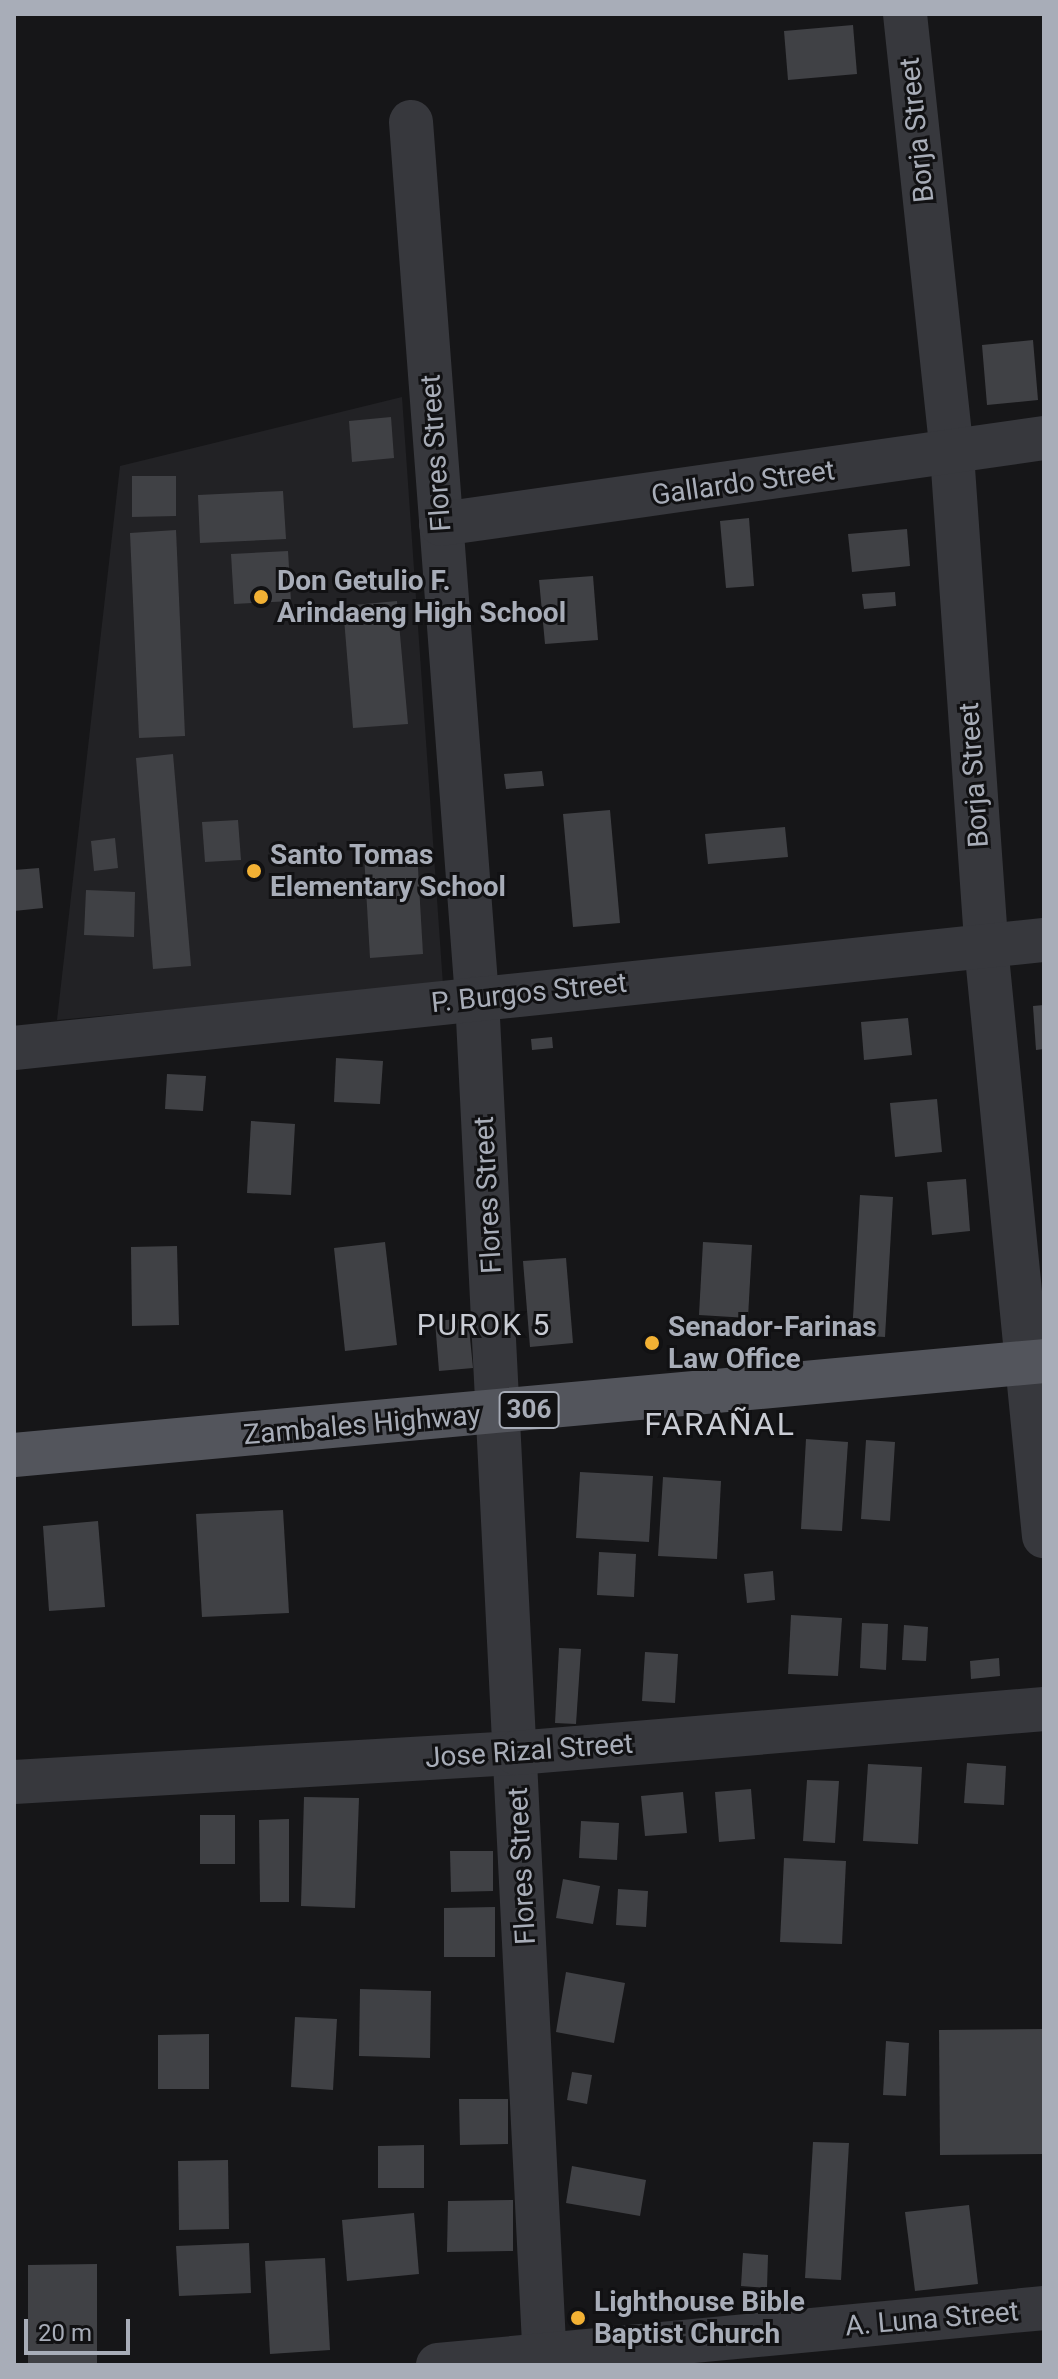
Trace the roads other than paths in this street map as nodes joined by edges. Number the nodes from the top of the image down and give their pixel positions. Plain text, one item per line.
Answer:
1 (905, 14) edge
2 (411, 122) dead end
3 (1044, 438) edge
4 (952, 454) junction
5 (441, 524) junction
6 (1044, 940) edge
7 (986, 946) junction
8 (477, 998) junction
9 (14, 1048) edge
10 (1035, 1362) edge
11 (500, 1413) junction
12 (14, 1455) edge
13 (1044, 1536) edge
14 (1044, 1709) edge
15 (516, 1753) junction
16 (14, 1782) edge
17 (1044, 2308) edge
18 (545, 2361) edge
19 (438, 2365) edge

1 - 4 street, Borja Street
2 - 5 street, Flores Street
3 - 4 street, Gallardo Street
4 - 5 street, Gallardo Street
4 - 7 street, Borja Street
5 - 8 street, Flores Street
6 - 7 street, P. Burgos Street
7 - 8 street, P. Burgos Street
7 - 10 street, Borja Street
8 - 9 street, P. Burgos Street
8 - 11 street, Flores Street
10 - 11 main road, Zambales Highway / 306
10 - 13 street, Borja Street
11 - 12 main road, Zambales Highway / 306
11 - 15 street, Flores Street
14 - 15 street, Jose Rizal Street
15 - 16 street, Jose Rizal Street
15 - 18 street, Flores Street
17 - 18 street, A. Luna Street
18 - 19 street, A. Luna Street

